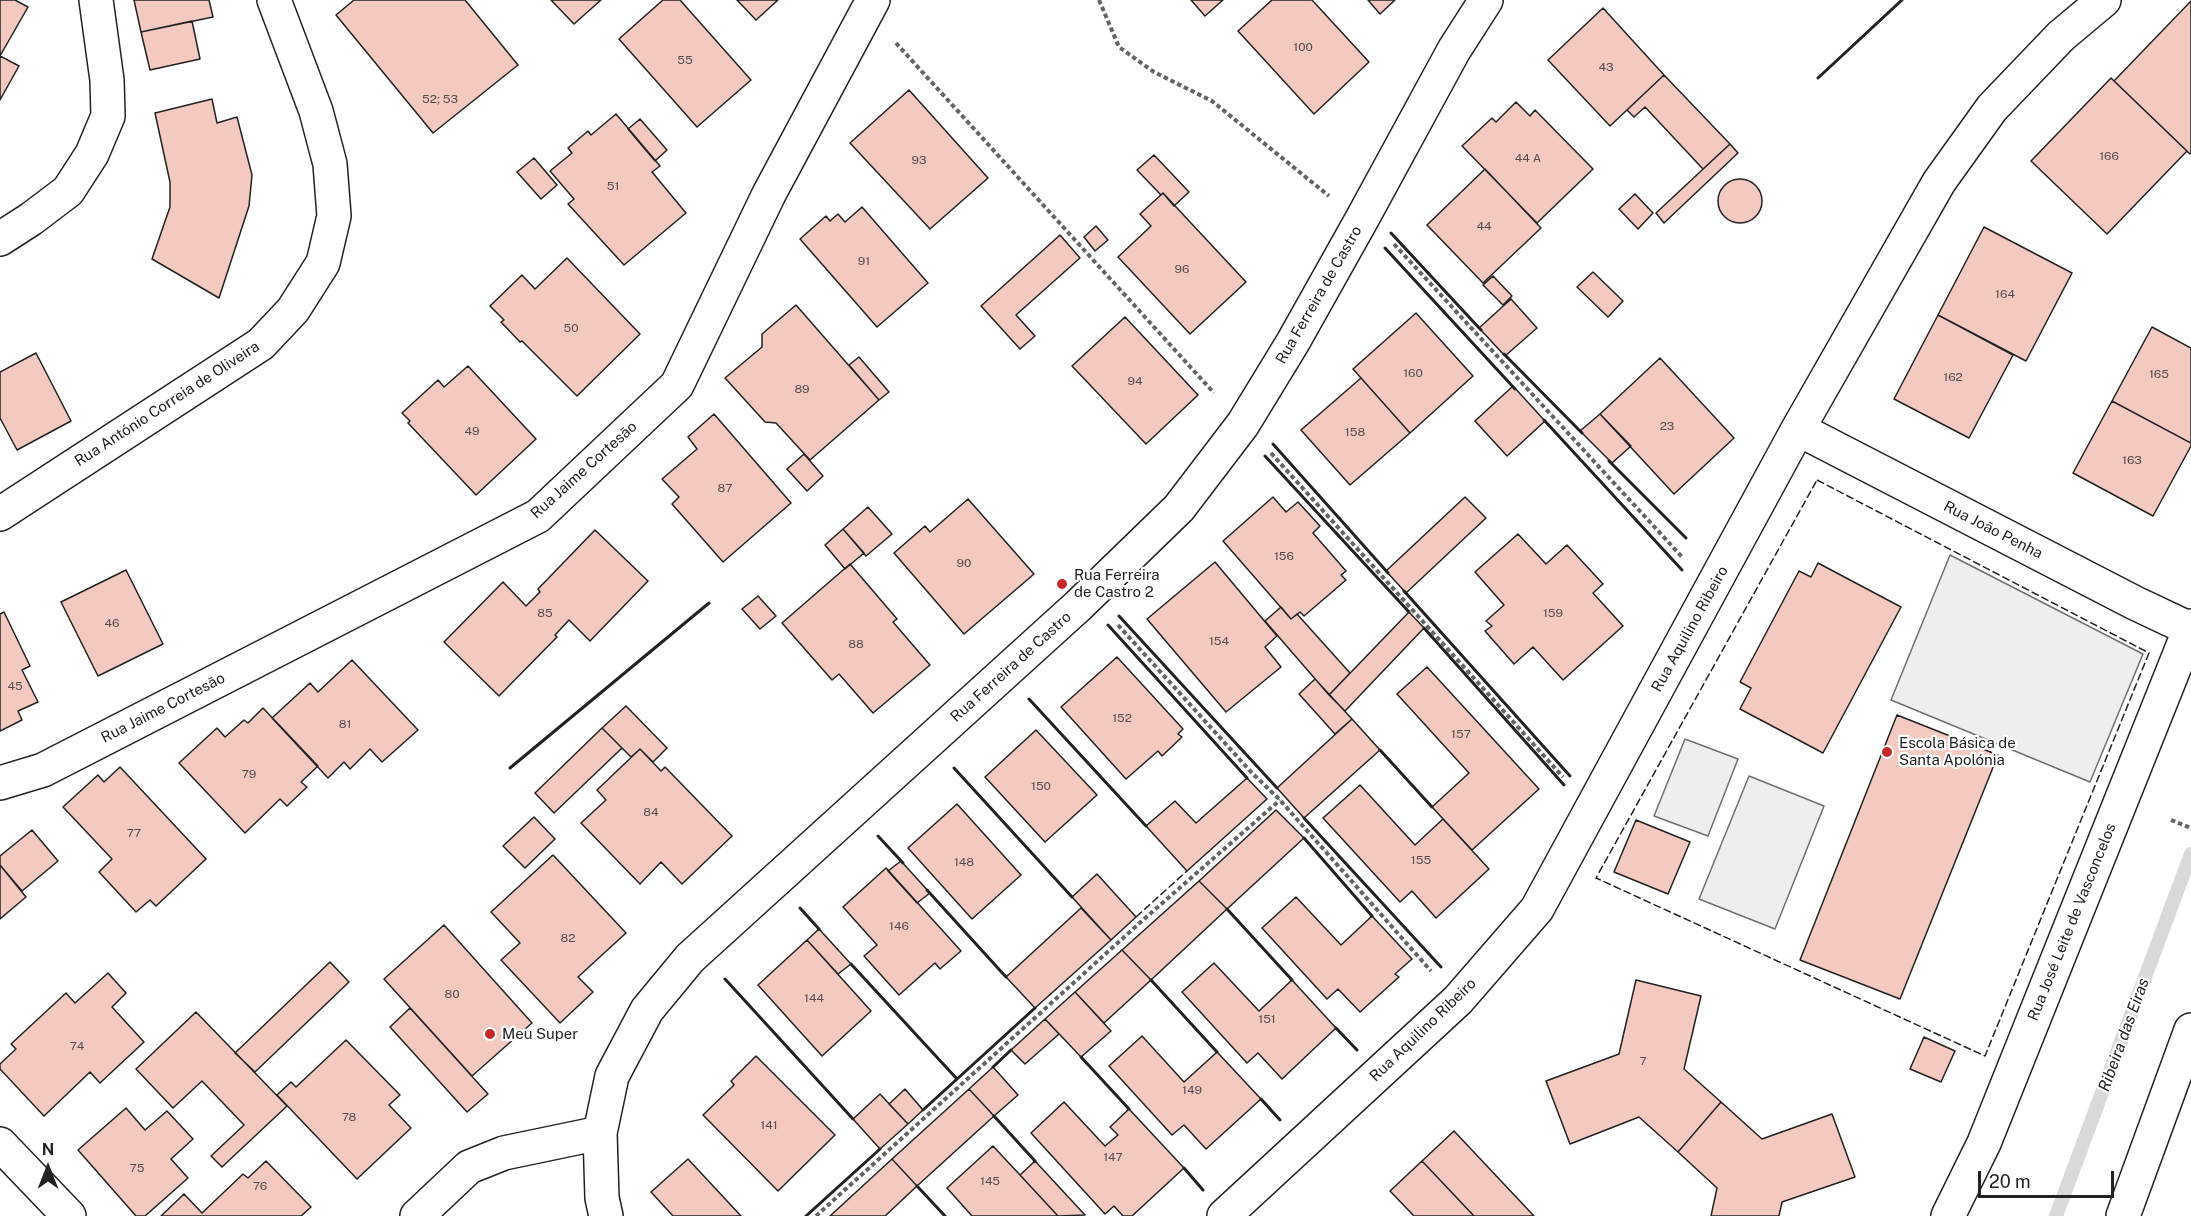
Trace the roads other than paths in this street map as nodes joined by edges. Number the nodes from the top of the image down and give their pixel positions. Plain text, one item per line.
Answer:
1 (96, 0) edge
2 (274, 0) edge
3 (873, 0) edge
4 (1486, 0) edge
5 (2104, 0) edge
6 (0, 239) edge
7 (1798, 429) junction
8 (0, 514) edge
9 (2190, 628) edge
10 (0, 783) edge
11 (2191, 1030) edge
12 (600, 1133) junction
13 (5, 1159) edge
14 (69, 1216) edge
15 (417, 1216) edge
16 (606, 1216) edge
17 (1224, 1216) edge
18 (1948, 1216) edge
19 (2123, 1216) edge

1 - 6 street
2 - 8 street, Rua António Correia de Oliveira
3 - 10 street, Rua Jaime Cortesão
4 - 12 street, Rua Ferreira de Castro
5 - 7 street, Rua Aquilino Ribeiro
7 - 9 street, Rua João Penha
7 - 17 street, Rua Aquilino Ribeiro
9 - 18 street, Rua José Leite de Vasconcelos
11 - 19 street
12 - 15 street
12 - 16 street, Rua Ferreira de Castro
13 - 14 street

